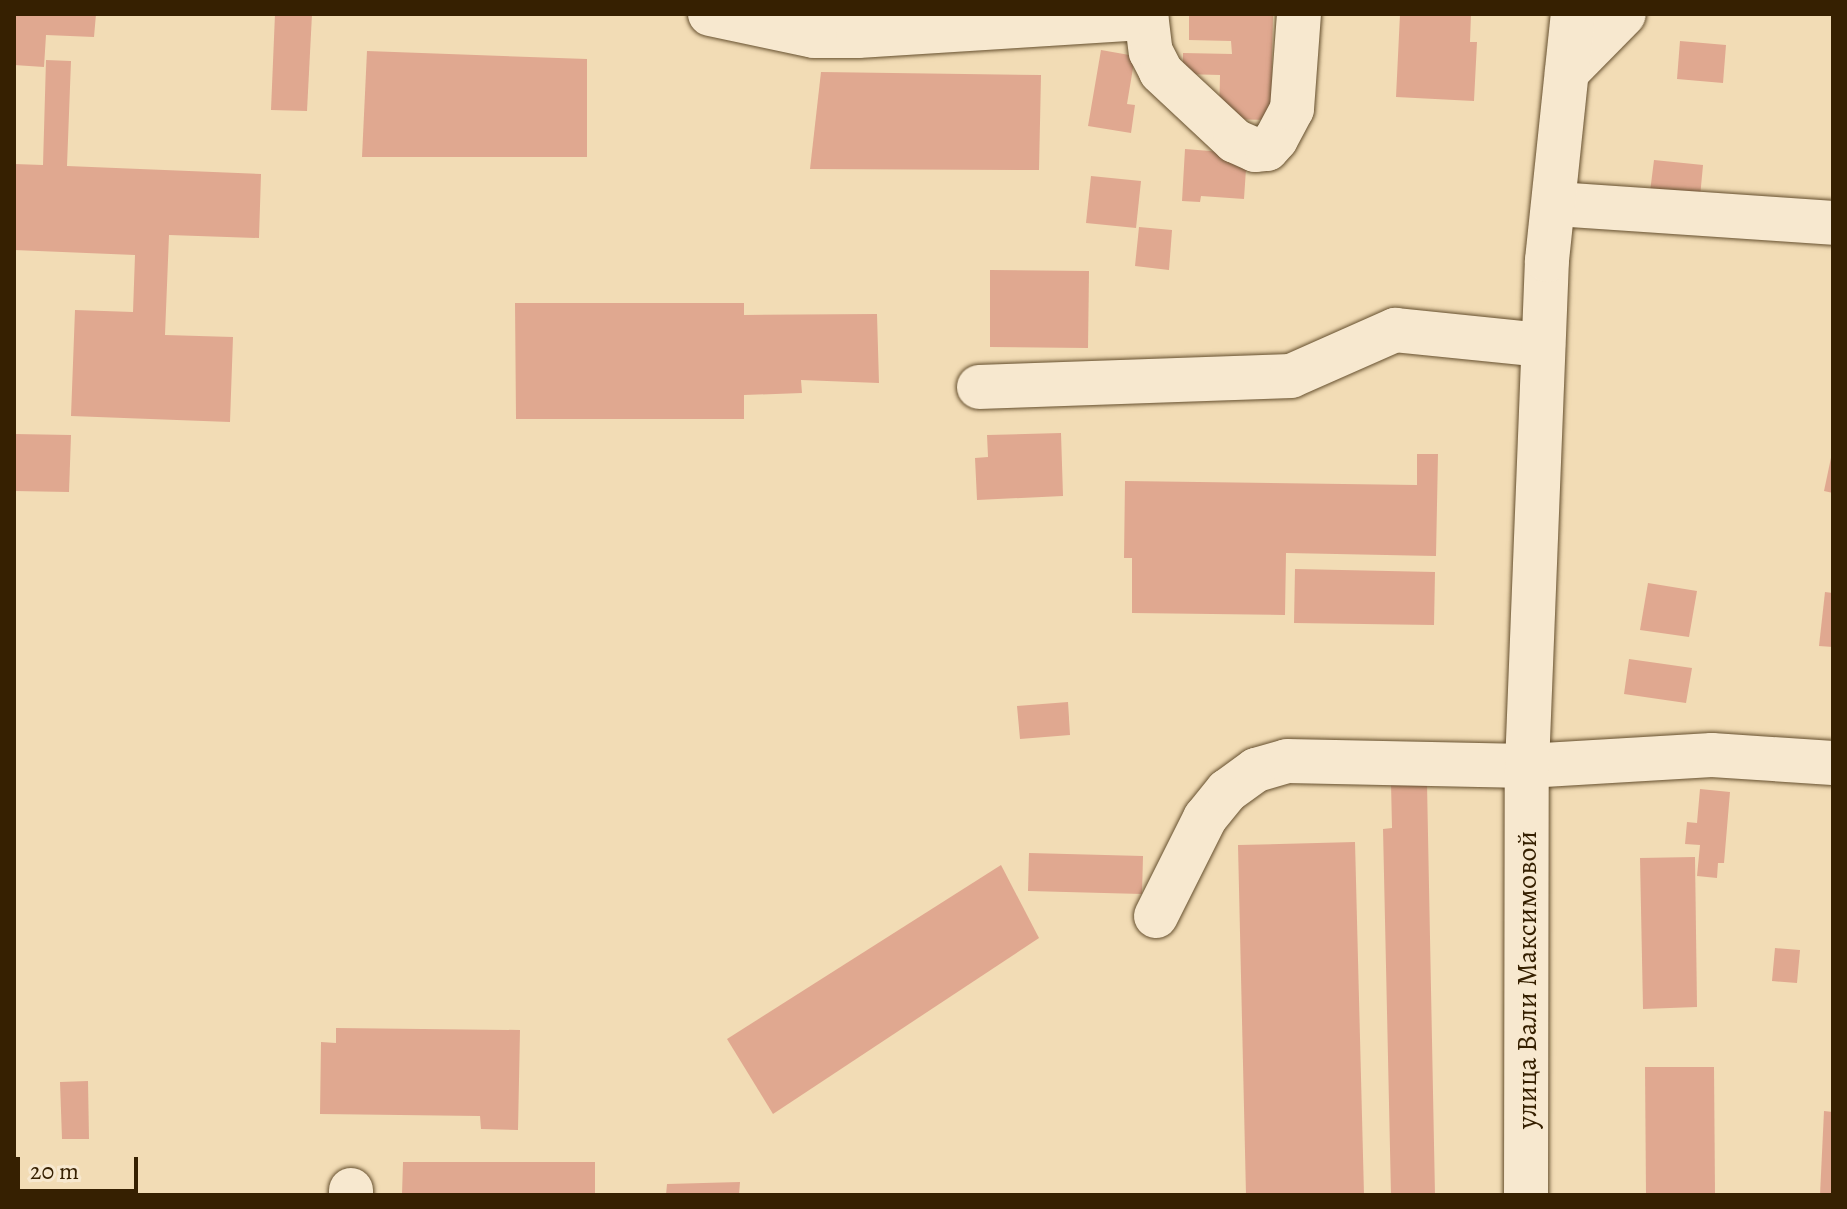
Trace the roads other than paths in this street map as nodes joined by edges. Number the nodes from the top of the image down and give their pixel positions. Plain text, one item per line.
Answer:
1 (710, 14) edge
2 (1299, 14) edge
3 (1573, 14) edge
4 (1624, 14) edge
5 (1146, 16) edge
6 (1567, 72) junction
7 (1556, 204) junction
8 (1833, 223) edge
9 (1543, 345) junction
10 (979, 387) dead end
11 (1833, 763) edge
12 (1527, 766) junction
13 (1156, 916) dead end
14 (1526, 1195) edge

1 - 5 street
2 - 5 street
3 - 6 street, улица Вали Максимовой
4 - 6 street
6 - 7 street, улица Вали Максимовой
7 - 8 street
7 - 9 street, улица Вали Максимовой
9 - 10 street
9 - 12 street, улица Вали Максимовой
11 - 12 street
12 - 13 street
12 - 14 street, улица Вали Максимовой

